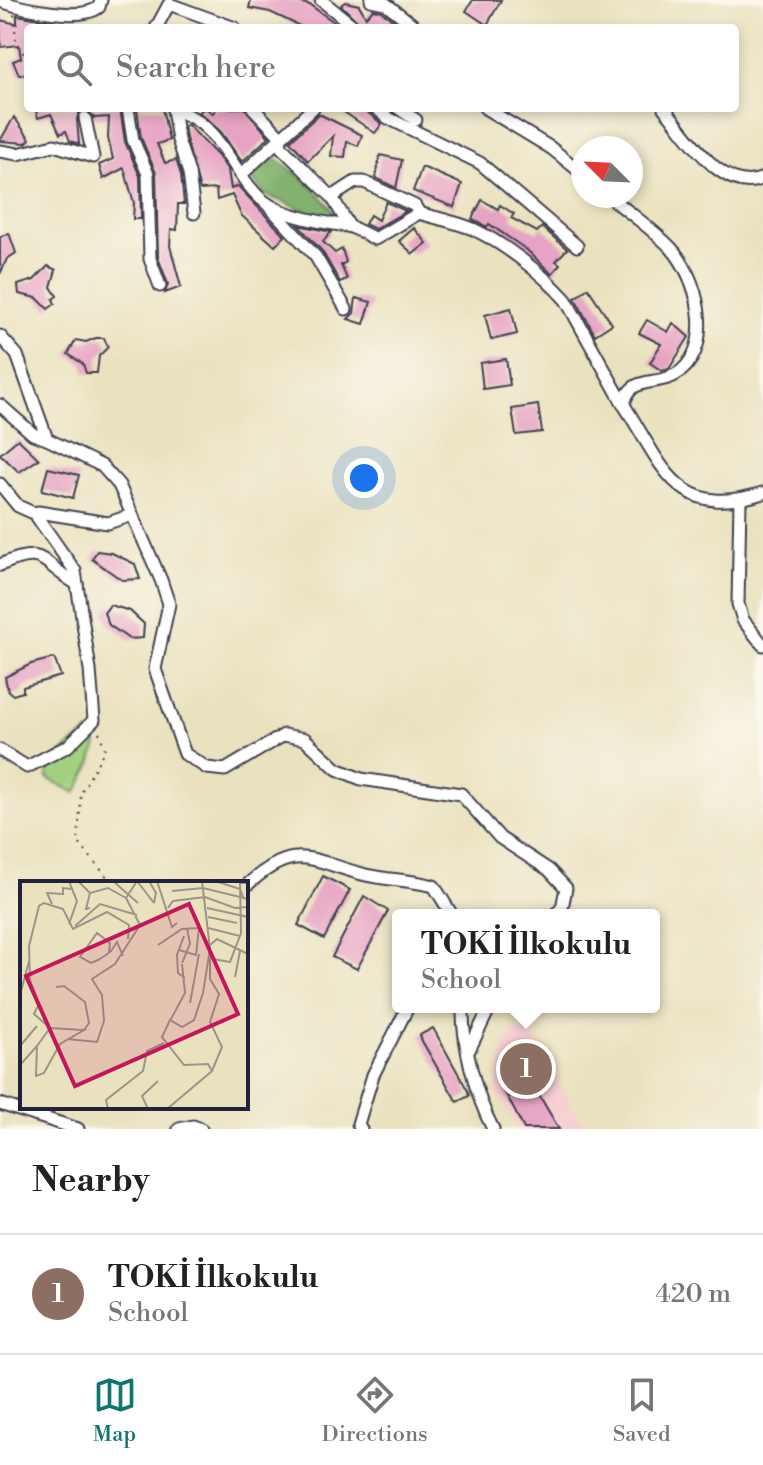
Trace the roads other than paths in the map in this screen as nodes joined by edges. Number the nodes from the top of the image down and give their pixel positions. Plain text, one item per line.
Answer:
1 (101, 0) edge
2 (321, 0) edge
3 (371, 0) edge
4 (0, 1) edge
5 (385, 1) edge
6 (13, 2) edge
7 (169, 2) edge
8 (158, 24) edge
9 (225, 24) edge
10 (351, 24) edge
11 (412, 24) edge
12 (129, 112) edge
13 (174, 112) edge
14 (182, 112) edge
15 (257, 112) edge
16 (308, 112) edge
17 (382, 112) edge
18 (404, 112) edge
19 (492, 112) edge
20 (668, 112) edge
21 (85, 118) dead end
22 (416, 120) dead end
23 (280, 136) junction
24 (0, 151) edge
25 (571, 164) edge
26 (242, 174) junction
27 (763, 178) edge
28 (332, 197) junction
29 (265, 203) junction
30 (623, 208) edge
31 (194, 213) dead end
32 (419, 213) junction
33 (349, 226) junction
34 (577, 246) dead end
35 (160, 286) dead end
36 (346, 309) dead end
37 (0, 336) edge
38 (0, 405) edge
39 (624, 405) junction
40 (47, 439) junction
41 (0, 484) edge
42 (763, 493) edge
43 (740, 500) junction
44 (38, 515) junction
45 (132, 515) junction
46 (0, 565) edge
47 (77, 584) junction
48 (763, 645) edge
49 (0, 750) edge
50 (248, 884) edge
51 (448, 909) edge
52 (561, 909) edge
53 (405, 1013) edge
54 (463, 1013) edge
55 (487, 1013) edge
56 (469, 1050) junction
57 (0, 1104) edge
58 (356, 1127) edge
59 (78, 1129) edge
60 (179, 1129) edge
61 (201, 1129) edge
62 (493, 1129) edge

1 - 6 street
2 - 10 street
3 - 5 street
4 - 6 street
5 - 11 street
7 - 8 street
7 - 9 street
12 - 35 street
13 - 31 street
14 - 26 street
15 - 23 street
16 - 23 street
17 - 34 street
18 - 22 street
19 - 25 street
20 - 27 street
21 - 24 street
23 - 26 street
23 - 28 street
26 - 29 street
28 - 32 street
28 - 33 street
29 - 33 street
29 - 36 street
30 - 39 street
32 - 33 street
32 - 39 street
37 - 40 street
38 - 40 street
39 - 43 street
40 - 45 street
41 - 44 street
42 - 43 street
43 - 48 street
44 - 45 street
44 - 47 street
45 - 52 street
46 - 47 street
47 - 49 street
50 - 51 street
53 - 58 street
54 - 56 street
55 - 56 street
56 - 62 street
57 - 59 street
60 - 61 street

